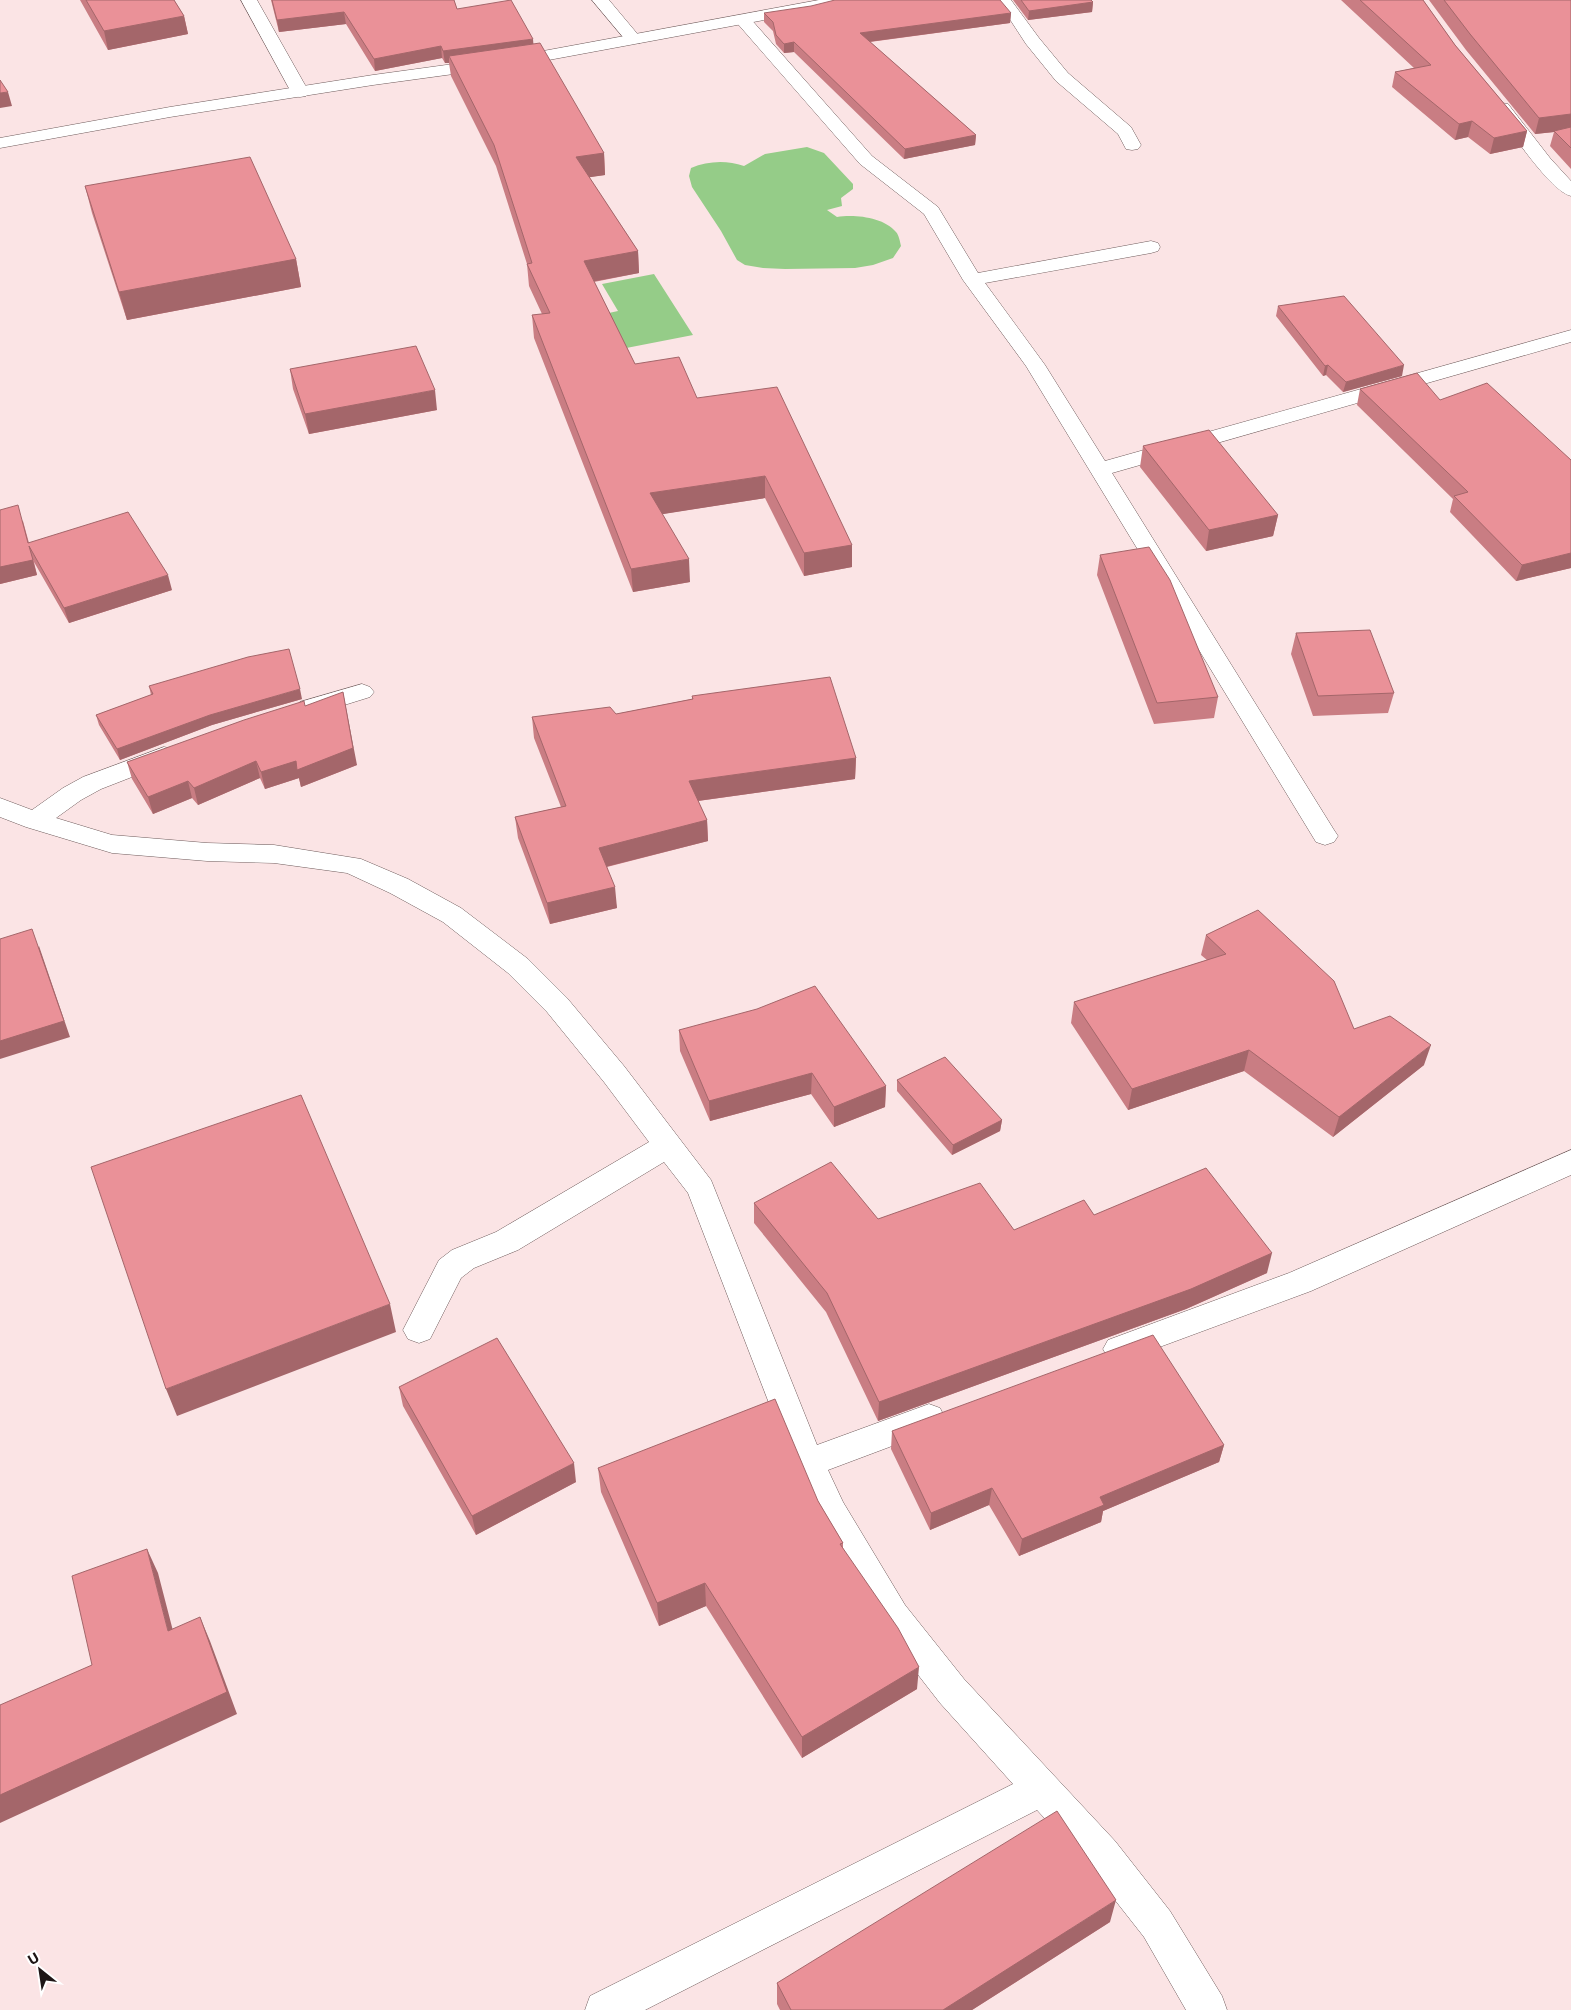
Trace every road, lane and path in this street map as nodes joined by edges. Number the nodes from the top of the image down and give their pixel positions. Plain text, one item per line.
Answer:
1 (250, 0) edge
2 (600, 0) edge
3 (845, 0) edge
4 (1002, 0) edge
5 (743, 20) junction
6 (634, 40) junction
7 (300, 92) junction
8 (1494, 99) edge
9 (0, 143) edge
10 (1132, 145) dead end
11 (1571, 192) edge
12 (1151, 248) dead end
13 (973, 280) junction
14 (1571, 336) edge
15 (1098, 470) junction
16 (362, 692) dead end
17 (287, 714) edge
18 (186, 747) edge
19 (0, 807) edge
20 (34, 821) junction
21 (1325, 836) dead end
22 (668, 1145) junction
23 (1571, 1162) edge
24 (419, 1330) dead end
25 (1096, 1357) edge
26 (956, 1408) edge
27 (808, 1462) junction
28 (1042, 1788) junction
29 (604, 2010) edge
30 (1208, 2010) edge

1 - 7 street
2 - 6 street
3 - 5 street
4 - 10 street
5 - 6 street
5 - 13 street
6 - 7 street
7 - 9 street
8 - 11 street
12 - 13 street
13 - 15 street
14 - 15 street
15 - 21 street
16 - 17 street
18 - 20 street
19 - 20 street
20 - 22 street
22 - 24 street
22 - 27 street
23 - 25 street
26 - 27 street
27 - 28 street
28 - 29 street
28 - 30 street

